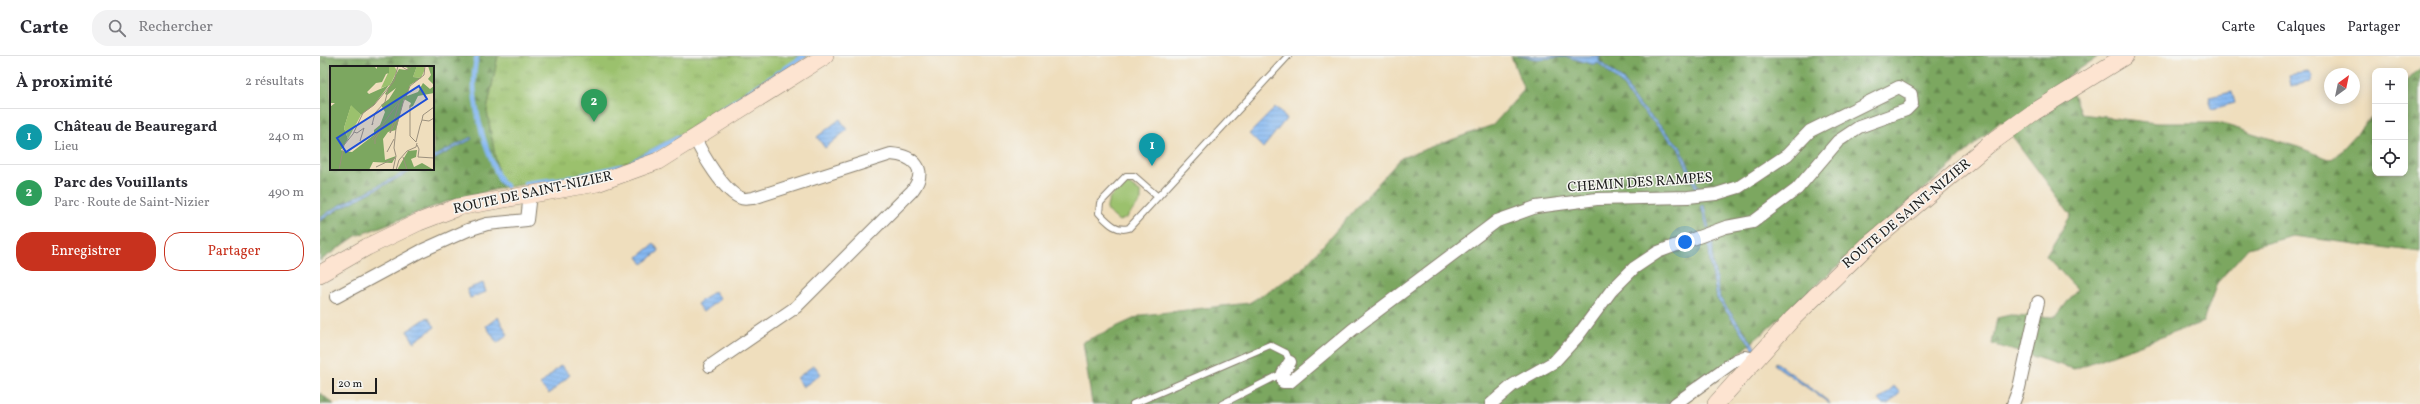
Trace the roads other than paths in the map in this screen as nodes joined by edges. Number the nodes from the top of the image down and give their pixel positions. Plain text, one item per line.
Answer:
1 (824, 56) edge
2 (1288, 56) edge
3 (2125, 56) edge
4 (695, 138) junction
5 (530, 194) junction
6 (1158, 197) junction
7 (320, 274) edge
8 (336, 297) dead end
9 (2038, 302) dead end
10 (1757, 359) junction
11 (1290, 362) joint
12 (710, 366) dead end
13 (1283, 374) junction
14 (1136, 403) edge
15 (1222, 404) edge
16 (1491, 404) edge
17 (1675, 404) edge
18 (1716, 404) edge
19 (2013, 404) edge

1 - 4 main road, ROUTE DE SAINT-NIZIER
2 - 6 lane
3 - 10 main road, ROUTE DE SAINT-NIZIER
4 - 5 main road, ROUTE DE SAINT-NIZIER
4 - 12 street
5 - 7 main road, ROUTE DE SAINT-NIZIER
5 - 8 street
6 - 6 lane
9 - 19 street
10 - 17 street
10 - 18 main road, ROUTE DE SAINT-NIZIER
11 - 13 street
11 - 14 lane
13 - 15 lane
13 - 16 street, CHEMIN DES RAMPES

